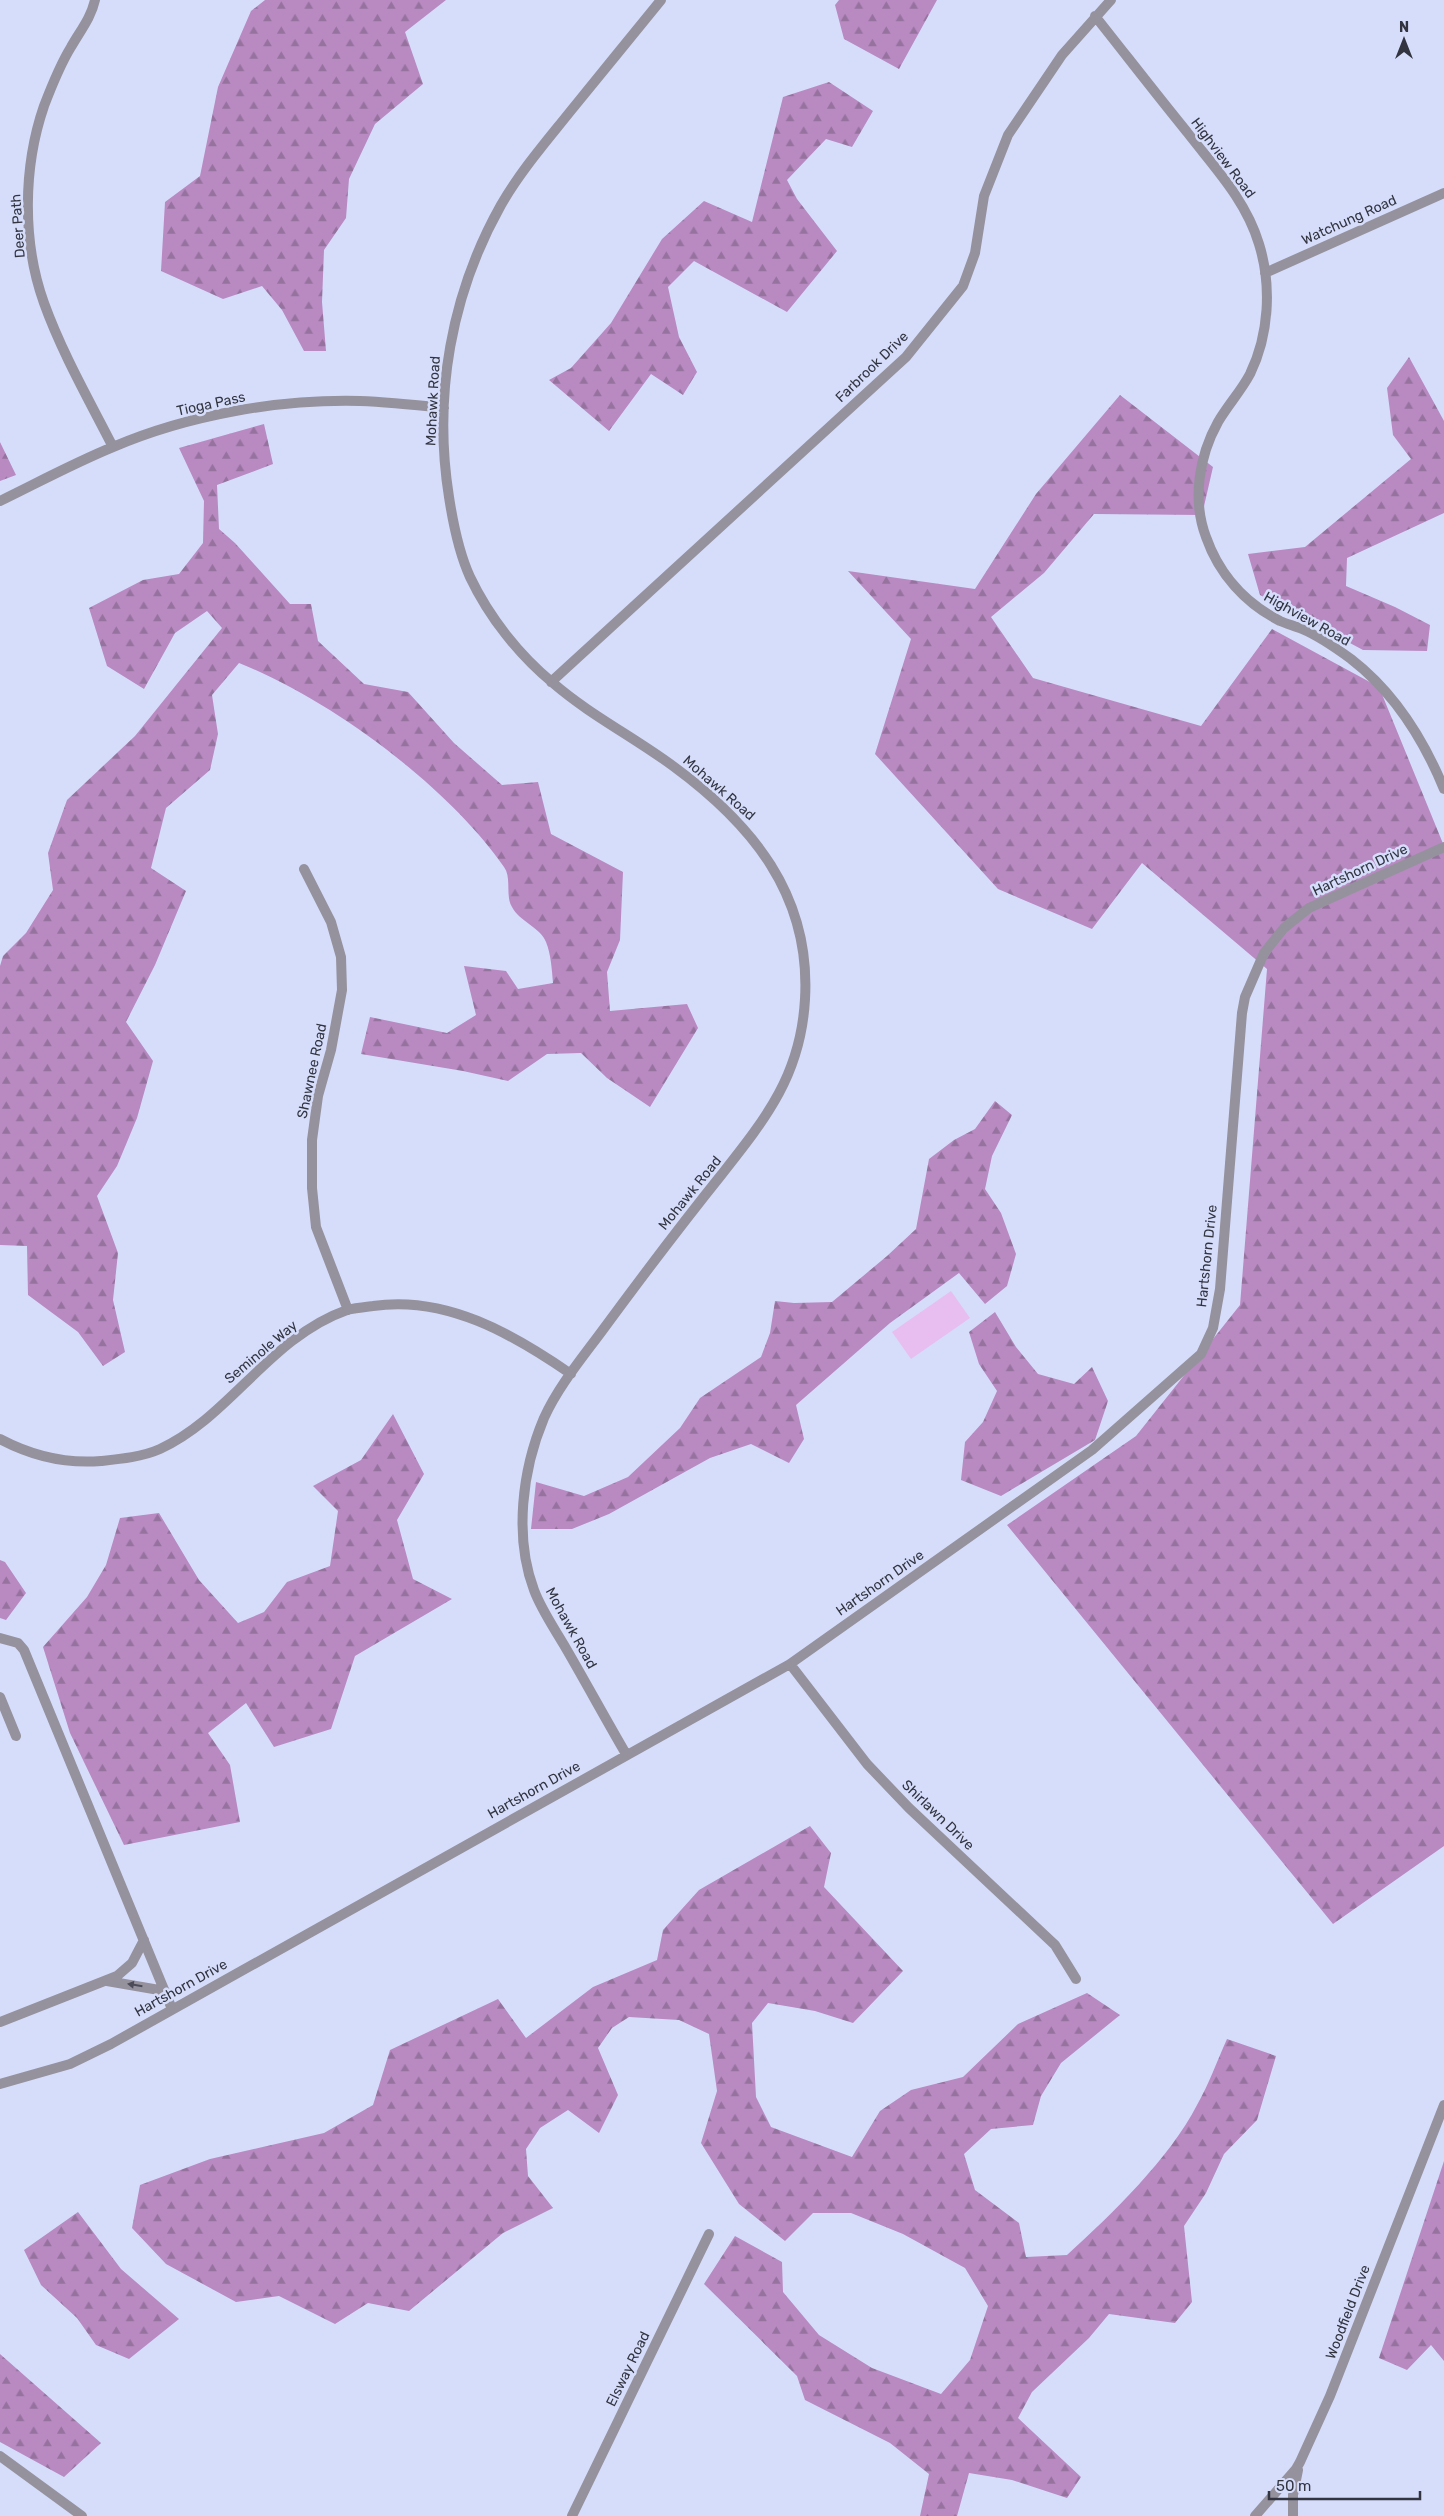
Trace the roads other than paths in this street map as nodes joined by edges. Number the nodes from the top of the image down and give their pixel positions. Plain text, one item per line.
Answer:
1 (95, 0) edge
2 (661, 0) edge
3 (1111, 0) edge
4 (1095, 16) junction
5 (1444, 194) edge
6 (1265, 273) junction
7 (444, 408) junction
8 (113, 447) junction
9 (0, 502) edge
10 (551, 682) junction
11 (1444, 789) edge
12 (1444, 846) edge
13 (304, 869) dead end
14 (348, 1310) junction
15 (571, 1374) junction
16 (0, 1439) edge
17 (0, 1638) edge
18 (790, 1664) junction
19 (0, 1697) edge
20 (16, 1736) dead end
21 (626, 1754) junction
22 (144, 1940) junction
23 (1076, 1979) dead end
24 (106, 1981) junction
25 (165, 1991) junction
26 (172, 2009) junction
27 (0, 2022) edge
28 (0, 2084) edge
29 (1444, 2105) edge
30 (709, 2234) dead end
31 (0, 2456) edge
32 (1300, 2462) junction
33 (82, 2516) edge
34 (572, 2516) edge
35 (1255, 2516) edge
36 (1293, 2516) edge

1 - 8 street, Deer Path
2 - 7 street, Mohawk Road
3 - 4 street, Farbrook Drive
4 - 6 street, Highview Road
4 - 10 street, Farbrook Drive
5 - 6 street, Watchung Road
6 - 11 street, Highview Road
7 - 8 street, Tioga Pass
7 - 10 street, Mohawk Road
8 - 9 street, Tioga Pass
10 - 15 street, Mohawk Road
12 - 18 street, Hartshorn Drive
13 - 14 street, Shawnee Road
14 - 15 street, Seminole Way
14 - 16 street, Seminole Way
15 - 21 street, Mohawk Road
17 - 22 street
18 - 21 street, Hartshorn Drive
18 - 23 street, Shirlawn Drive
19 - 20 street
21 - 26 street, Hartshorn Drive
22 - 24 street
22 - 25 street
25 -> 24 street
24 - 27 street
25 - 26 street
26 - 28 street, Hartshorn Drive
29 - 32 street, Woodfield Drive
30 - 34 street, Elsway Road
31 - 33 street
32 - 35 street, Woodfield Drive
32 - 36 street

